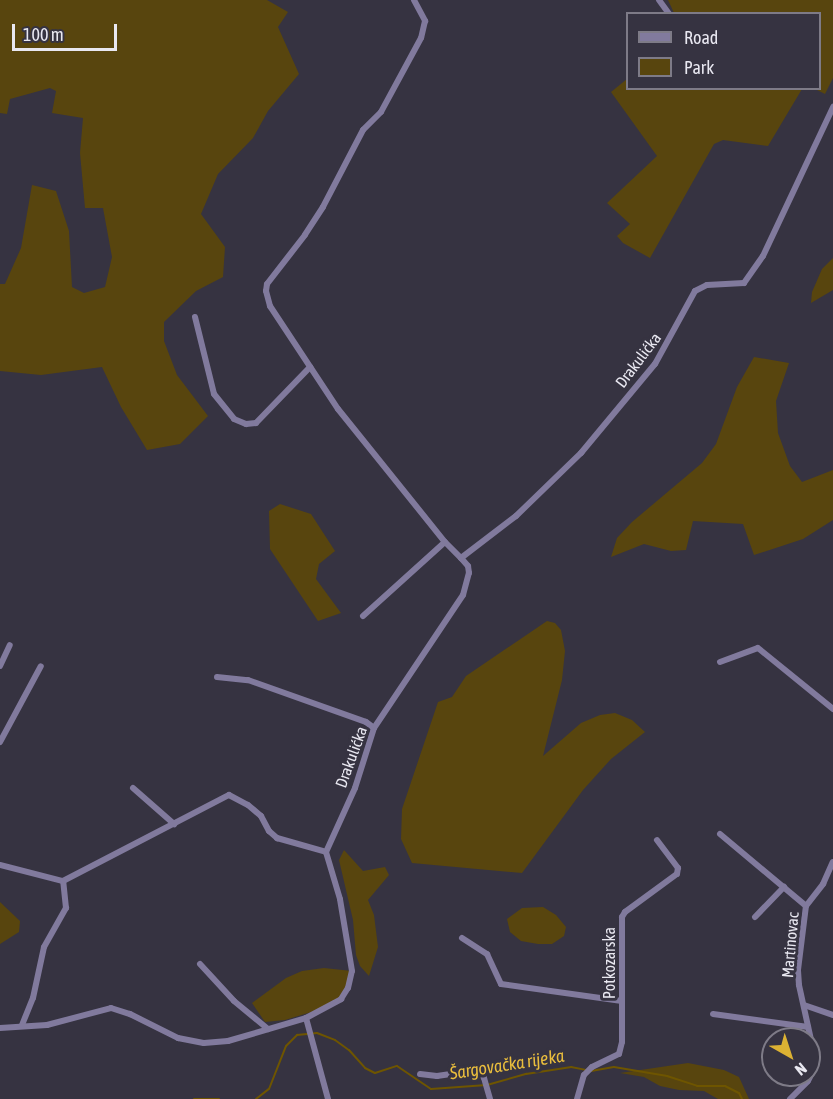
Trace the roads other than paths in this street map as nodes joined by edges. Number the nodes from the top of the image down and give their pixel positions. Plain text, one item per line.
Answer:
1 (414, 0) edge
2 (833, 107) edge
3 (195, 317) dead end
4 (310, 367) junction
5 (445, 542) junction
6 (462, 558) junction
7 (363, 616) dead end
8 (10, 645) dead end
9 (720, 662) dead end
10 (0, 666) edge
11 (40, 666) dead end
12 (217, 677) dead end
13 (833, 709) edge
14 (374, 728) junction
15 (0, 742) edge
16 (133, 788) dead end
17 (174, 824) junction
18 (720, 834) dead end
19 (657, 840) dead end
20 (326, 852) junction
21 (833, 862) edge
22 (0, 865) edge
23 (63, 881) junction
24 (784, 887) junction
25 (806, 906) junction
26 (755, 917) dead end
27 (462, 938) dead end
28 (200, 964) dead end
29 (622, 1001) junction
30 (804, 1005) junction
31 (713, 1014) dead end
32 (833, 1015) edge
33 (306, 1018) junction
34 (22, 1024) junction
35 (808, 1027) joint
36 (0, 1028) edge
37 (268, 1029) junction
38 (420, 1074) dead end
39 (800, 1087) edge
40 (328, 1099) edge
41 (490, 1099) edge
42 (577, 1099) edge
43 (790, 1099) edge

1 - 4 street
2 - 6 street, Drakulićka
3 - 4 street
4 - 5 street
5 - 6 street
5 - 7 street
6 - 14 street, Drakulićka
8 - 10 street
9 - 13 street
11 - 15 street
12 - 14 street
14 - 20 street, Drakulićka
16 - 17 street
17 - 20 street
17 - 23 street
18 - 24 street
19 - 29 street, Potkozarska
20 - 33 street
21 - 25 street, Martinovac
22 - 23 street
23 - 34 street
24 - 25 street
24 - 26 street
25 - 30 street, Martinovac
27 - 29 street
28 - 37 street
29 - 42 street, Potkozarska
30 - 32 street
30 - 35 street, Martinovac
31 - 35 street
33 - 37 street
33 - 40 street
34 - 36 street
34 - 37 street
38 - 41 street
39 - 43 street, Martinovac

